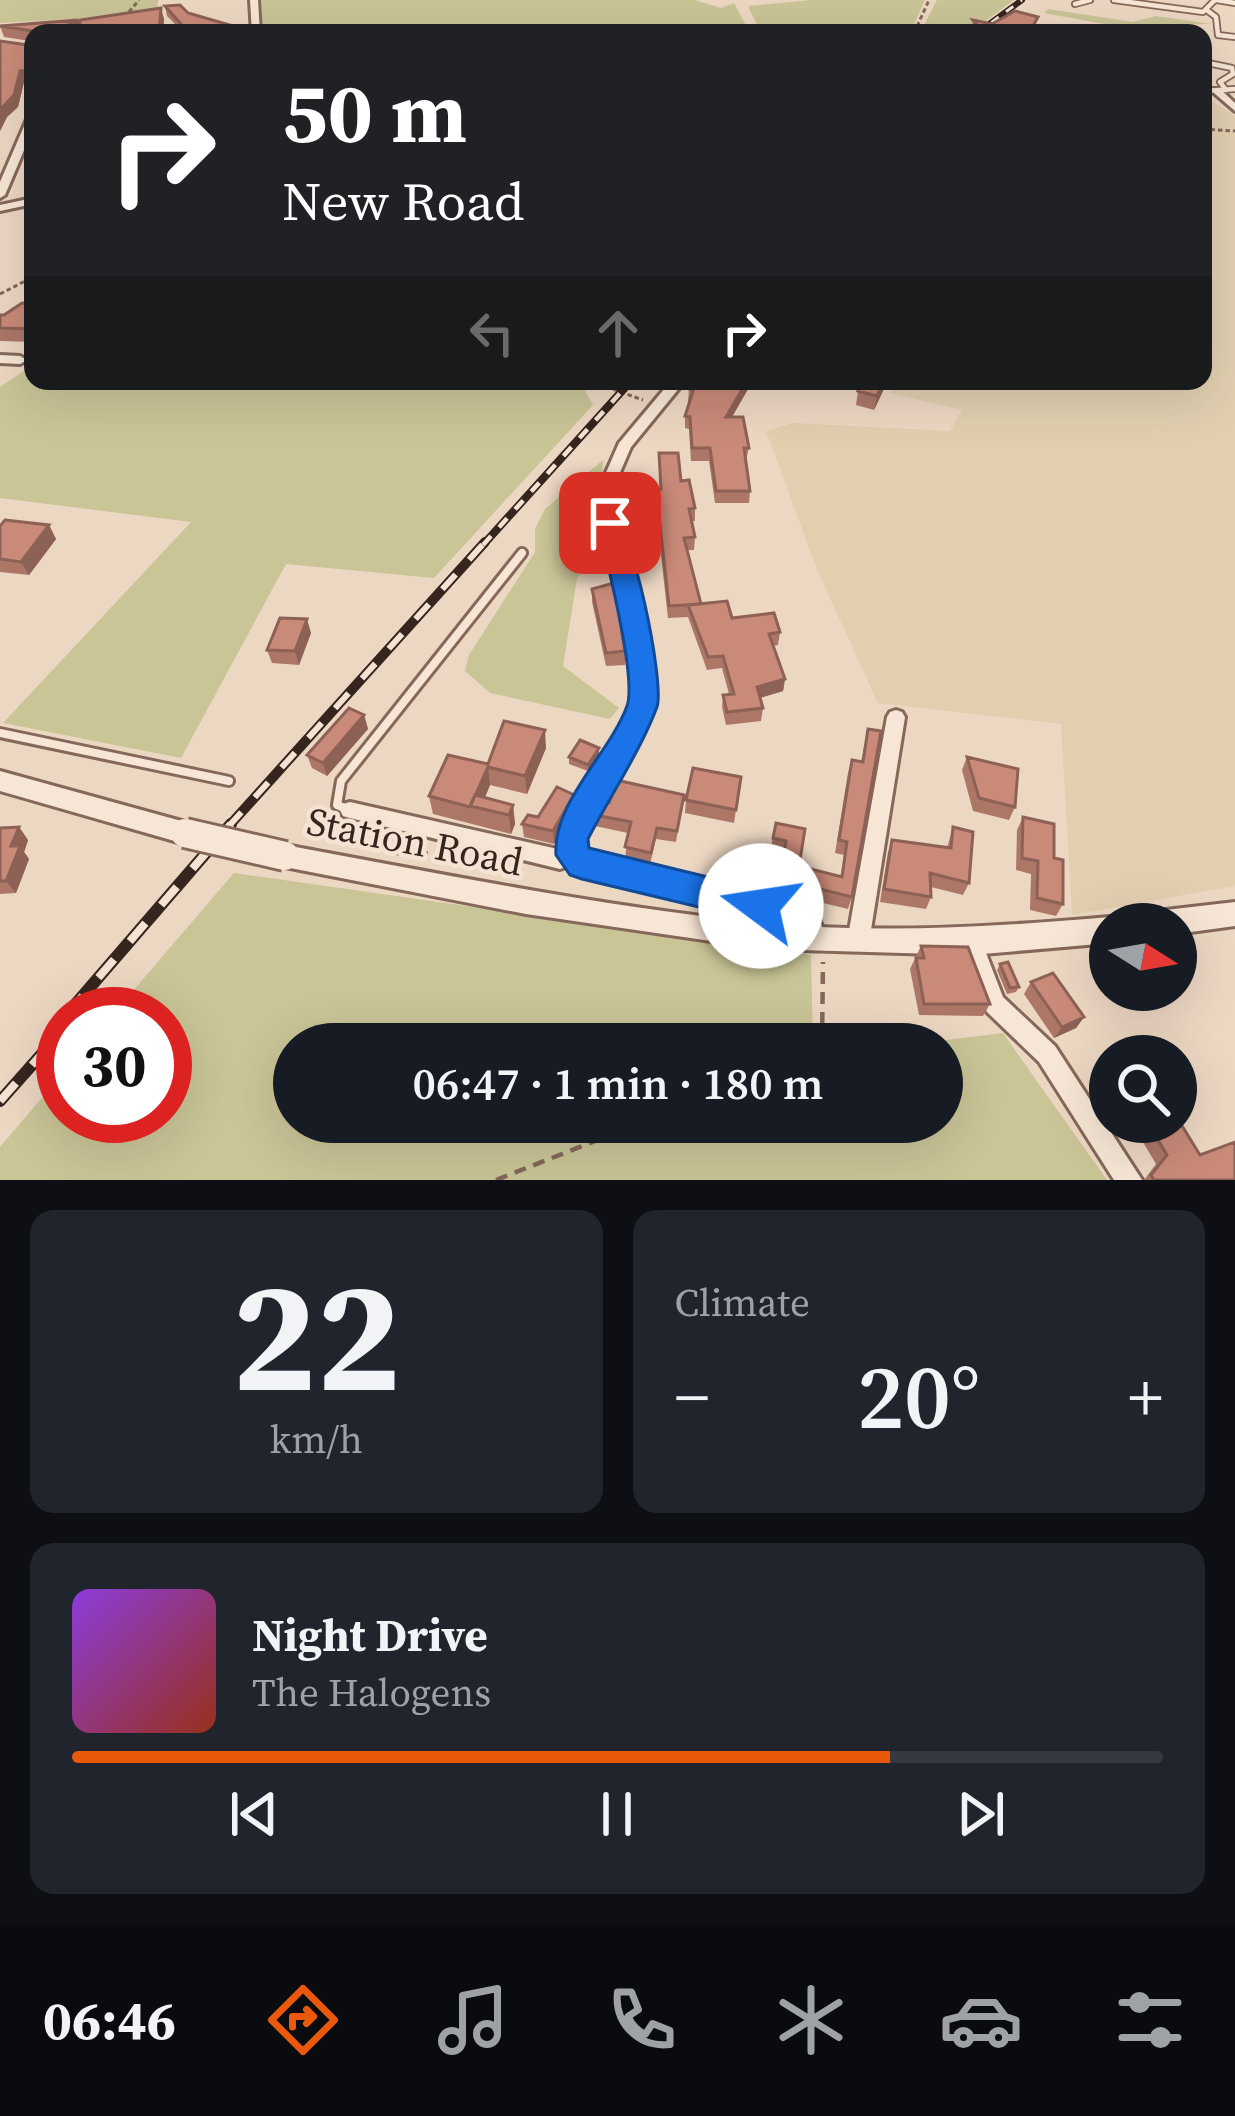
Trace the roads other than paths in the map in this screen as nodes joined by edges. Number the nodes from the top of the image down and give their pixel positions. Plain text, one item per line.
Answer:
1 (1090, 0) edge
2 (1114, 0) edge
3 (1216, 0) edge
4 (1235, 2) edge
5 (1075, 4) dead end
6 (1208, 11) junction
7 (1235, 37) edge
8 (1212, 64) edge
9 (1235, 89) edge
10 (1212, 91) edge
11 (1222, 91) junction
12 (1235, 108) edge
13 (24, 138) edge
14 (0, 195) edge
15 (0, 359) edge
16 (20, 360) dead end
17 (670, 390) edge
18 (522, 553) dead end
19 (896, 717) dead end
20 (0, 733) edge
21 (0, 781) edge
22 (229, 781) dead end
23 (350, 810) joint
24 (572, 855) junction
25 (1235, 914) edge
26 (1197, 919) edge
27 (1089, 932) edge
28 (859, 936) junction
29 (819, 937) junction
30 (971, 942) junction
31 (1129, 1180) edge

1 - 5 lane
2 - 6 lane
3 - 4 lane
3 - 6 lane
6 - 7 lane
8 - 11 lane
9 - 11 lane
10 - 11 lane
11 - 12 street
13 - 14 street
15 - 16 street
17 - 24 street
18 - 23 lane
19 - 28 street
20 - 22 lane
21 - 29 street, Station Road, bridge
23 - 24 street
24 - 29 street
25 - 26 street
27 - 30 street, Station Road
28 - 29 street, Station Road
28 - 30 street, Station Road
30 - 31 street

